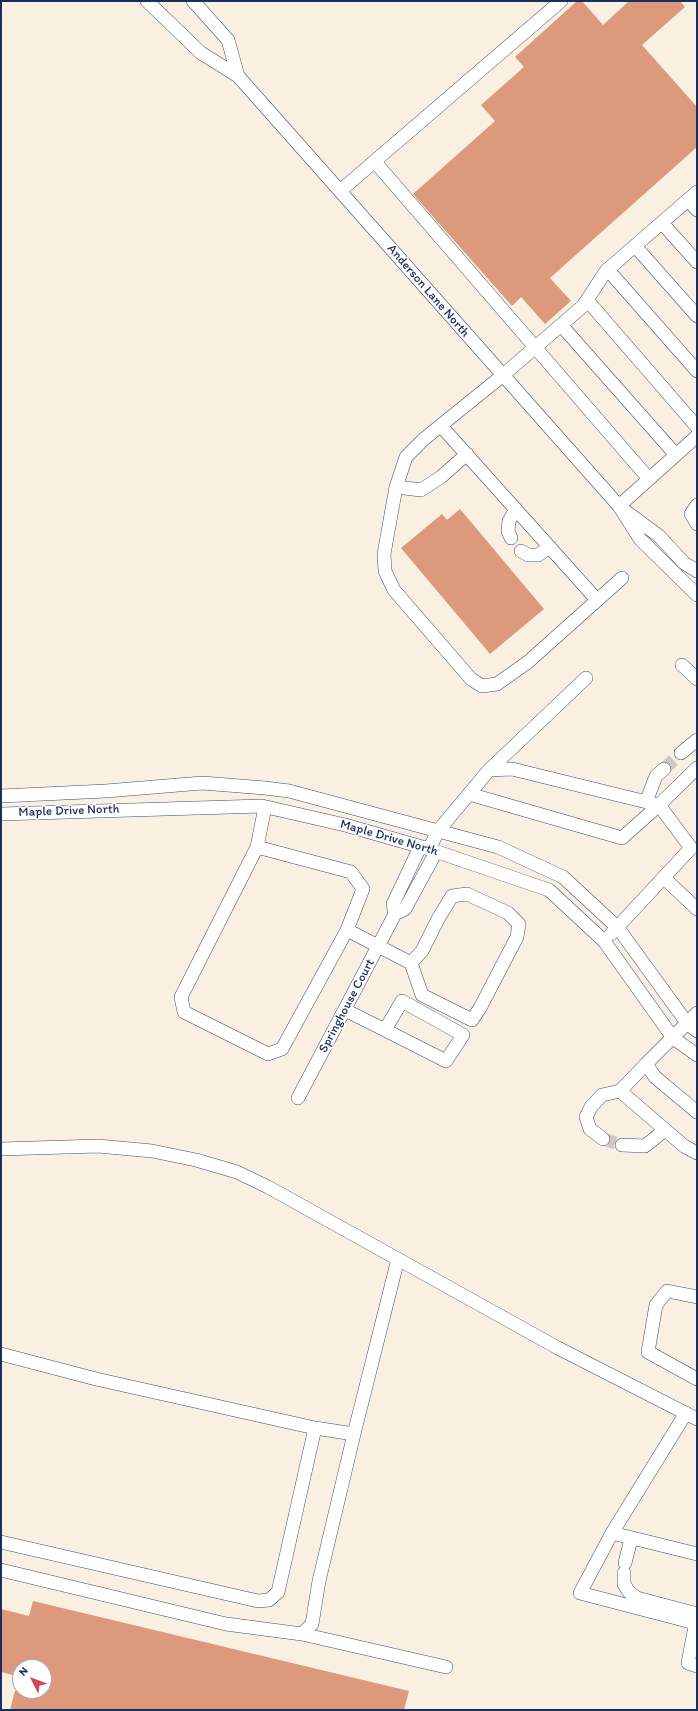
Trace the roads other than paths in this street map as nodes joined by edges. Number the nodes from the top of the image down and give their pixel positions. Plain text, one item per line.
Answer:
1 (147, 1) edge
2 (193, 1) edge
3 (561, 1) edge
4 (238, 76) junction
5 (375, 162) junction
6 (340, 191) junction
7 (693, 196) edge
8 (697, 210) edge
9 (662, 223) junction
10 (635, 246) junction
11 (697, 262) edge
12 (608, 270) junction
13 (587, 300) junction
14 (697, 316) edge
15 (561, 325) junction
16 (536, 347) junction
17 (697, 371) edge
18 (502, 376) junction
19 (441, 426) junction
20 (697, 427) edge
21 (697, 436) edge
22 (467, 454) junction
23 (676, 455) junction
24 (649, 479) junction
25 (396, 487) junction
26 (697, 504) edge
27 (619, 506) junction
28 (516, 508) junction
29 (697, 524) edge
30 (510, 538) dead end
31 (550, 547) junction
32 (521, 551) dead end
33 (697, 571) edge
34 (622, 578) dead end
35 (697, 596) edge
36 (597, 600) junction
37 (682, 665) dead end
38 (586, 678) dead end
39 (697, 679) edge
40 (697, 740) edge
41 (681, 753) tunnel mouth
42 (697, 768) edge
43 (664, 769) tunnel mouth
44 (489, 770) junction
45 (265, 788) junction
46 (106, 791) junction
47 (469, 794) junction
48 (1, 796) edge
49 (646, 802) junction
50 (659, 805) junction
51 (264, 806) junction
52 (108, 810) junction
53 (1, 814) edge
54 (438, 831) junction
55 (693, 844) edge
56 (256, 847) junction
57 (429, 849) junction
58 (664, 878) junction
59 (697, 909) edge
60 (618, 928) junction
61 (347, 930) junction
62 (604, 940) junction
63 (378, 946) junction
64 (411, 963) junction
65 (345, 1010) junction
66 (697, 1013) edge
67 (692, 1027) edge
68 (385, 1030) junction
69 (673, 1038) junction
70 (697, 1055) edge
71 (646, 1064) junction
72 (620, 1091) junction
73 (298, 1098) dead end
74 (697, 1112) edge
75 (665, 1130) junction
76 (603, 1139) tunnel mouth
77 (622, 1145) tunnel mouth
78 (1, 1150) edge
79 (697, 1153) edge
80 (398, 1259) junction
81 (695, 1297) edge
82 (1, 1354) edge
83 (697, 1379) edge
84 (691, 1416) edge
85 (315, 1428) junction
86 (354, 1434) junction
87 (612, 1533) junction
88 (631, 1539) junction
89 (1, 1542) edge
90 (697, 1554) edge
91 (1, 1570) edge
92 (696, 1617) edge
93 (302, 1634) junction
94 (697, 1666) edge
95 (446, 1667) dead end

1 - 4 street, Anderson Lane North
2 - 4 street, Anderson Lane North
3 - 5 street
4 - 6 street, Anderson Lane North
5 - 6 street
5 - 16 street
6 - 18 street, Anderson Lane North
7 - 8 street
7 - 9 street
9 - 10 street
9 - 11 street
10 - 12 street
10 - 14 street
12 - 13 street
12 - 17 street
13 - 15 street
13 - 20 street
15 - 16 street
15 - 23 street
16 - 18 street
16 - 24 street
18 - 19 street
18 - 27 street, Anderson Lane North
19 - 22 street
19 - 25 street
21 - 23 street
22 - 25 street
22 - 28 street
23 - 24 street
24 - 27 street
25 - 36 street
26 - 29 street
27 - 33 street, Anderson Lane North
27 - 35 street, Anderson Lane North
28 - 30 street
28 - 31 street
31 - 32 street
31 - 36 street
34 - 36 street
37 - 39 street
38 - 44 street
40 - 41 street
42 - 50 street
43 - 49 street
44 - 47 street
44 - 49 street
45 - 46 street, Maple Drive North
45 - 51 street
45 - 54 street, Maple Drive North
46 - 48 street, Maple Drive North
46 - 52 street
47 - 50 street
47 - 54 street
49 - 50 street
50 - 55 street
51 - 52 street, Maple Drive North
51 - 56 street
51 - 57 street, Maple Drive North
52 - 53 street, Maple Drive North
54 - 57 street
54 - 60 street, Maple Drive North
55 - 58 street
56 - 61 street
56 - 61 street
57 - 62 street, Maple Drive North
57 - 63 street, Springhouse Court
58 - 59 street
58 - 60 street
60 - 62 street
60 - 67 street, Maple Drive North
61 - 63 street
62 - 69 street, Maple Drive North
63 - 64 street
63 - 65 street, Springhouse Court
64 - 64 street
65 - 68 street
65 - 73 street, Springhouse Court
66 - 67 street
67 - 69 street
68 - 68 street
69 - 70 street, Maple Drive North
69 - 71 street
71 - 72 street
71 - 74 street
72 - 75 street
72 - 76 street
75 - 77 street
75 - 79 street
78 - 80 street
80 - 84 street
80 - 86 street
81 - 83 street
82 - 85 street
84 - 87 street
85 - 86 street
85 - 89 street
86 - 93 street
87 - 88 street
87 - 92 street
88 - 90 street
88 - 92 street
91 - 93 street
92 - 94 street
93 - 95 street

